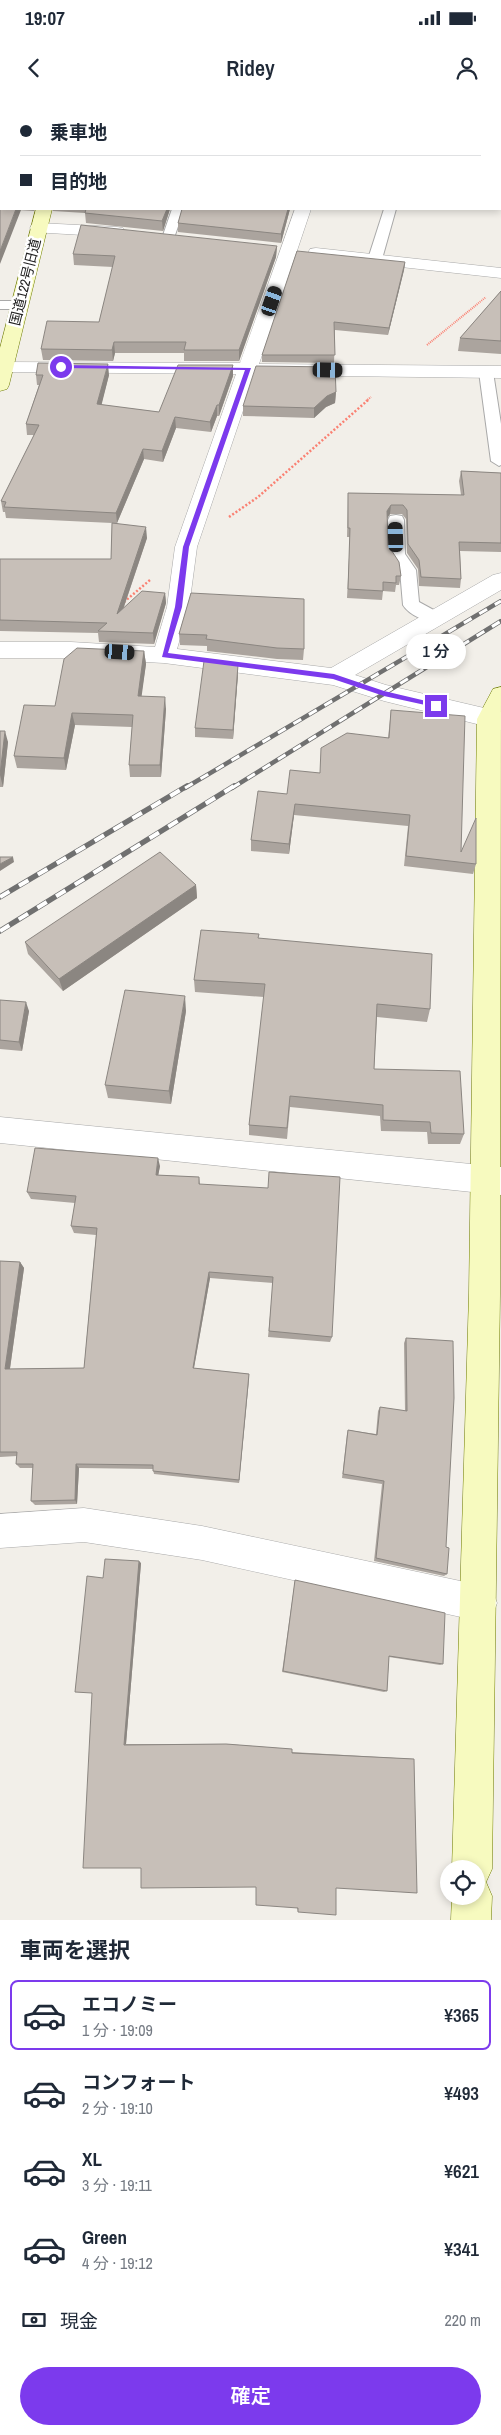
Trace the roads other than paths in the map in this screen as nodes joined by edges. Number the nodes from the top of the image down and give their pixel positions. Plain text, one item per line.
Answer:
1 (327, 100) edge
2 (342, 100) edge
3 (44, 210) edge
4 (178, 210) edge
5 (303, 210) edge
6 (390, 210) edge
7 (38, 228) junction
8 (130, 234) edge
9 (149, 236) edge
10 (168, 238) junction
11 (186, 240) edge
12 (270, 249) edge
13 (289, 251) junction
14 (375, 259) junction
15 (501, 273) edge
16 (0, 305) edge
17 (20, 305) junction
18 (5, 366) junction
19 (249, 368) junction
20 (494, 372) edge
21 (0, 385) edge
22 (499, 461) dead end
23 (396, 520) dead end
24 (501, 580) edge
25 (435, 618) junction
26 (0, 650) edge
27 (164, 655) junction
28 (334, 677) junction
29 (497, 712) edge
30 (495, 964) edge
31 (0, 1130) edge
32 (494, 1181) edge
33 (492, 1421) edge
34 (0, 1531) edge
35 (479, 1603) junction
36 (472, 1860) edge
37 (472, 1905) edge
38 (471, 1920) edge

1 - 2 street
3 - 7 street, 国道122号旧道
4 - 10 lane
5 - 13 street
6 - 14 lane
7 - 8 street
7 - 17 street, 国道122号旧道
9 - 10 street
10 - 11 street
12 - 13 street
13 - 14 street
13 - 19 street
14 - 15 street
16 - 17 lane
17 - 18 street, 国道122号旧道
18 - 19 street
18 - 21 street, 国道122号旧道
19 - 20 street
19 - 27 street
20 - 22 lane
23 - 25 lane
24 - 25 street
25 - 28 street
26 - 27 street
27 - 28 street
28 - 29 street
29 - 30 street
30 - 32 street
31 - 32 street
32 - 33 street
33 - 35 street
34 - 35 street
35 - 36 street
37 - 38 street

